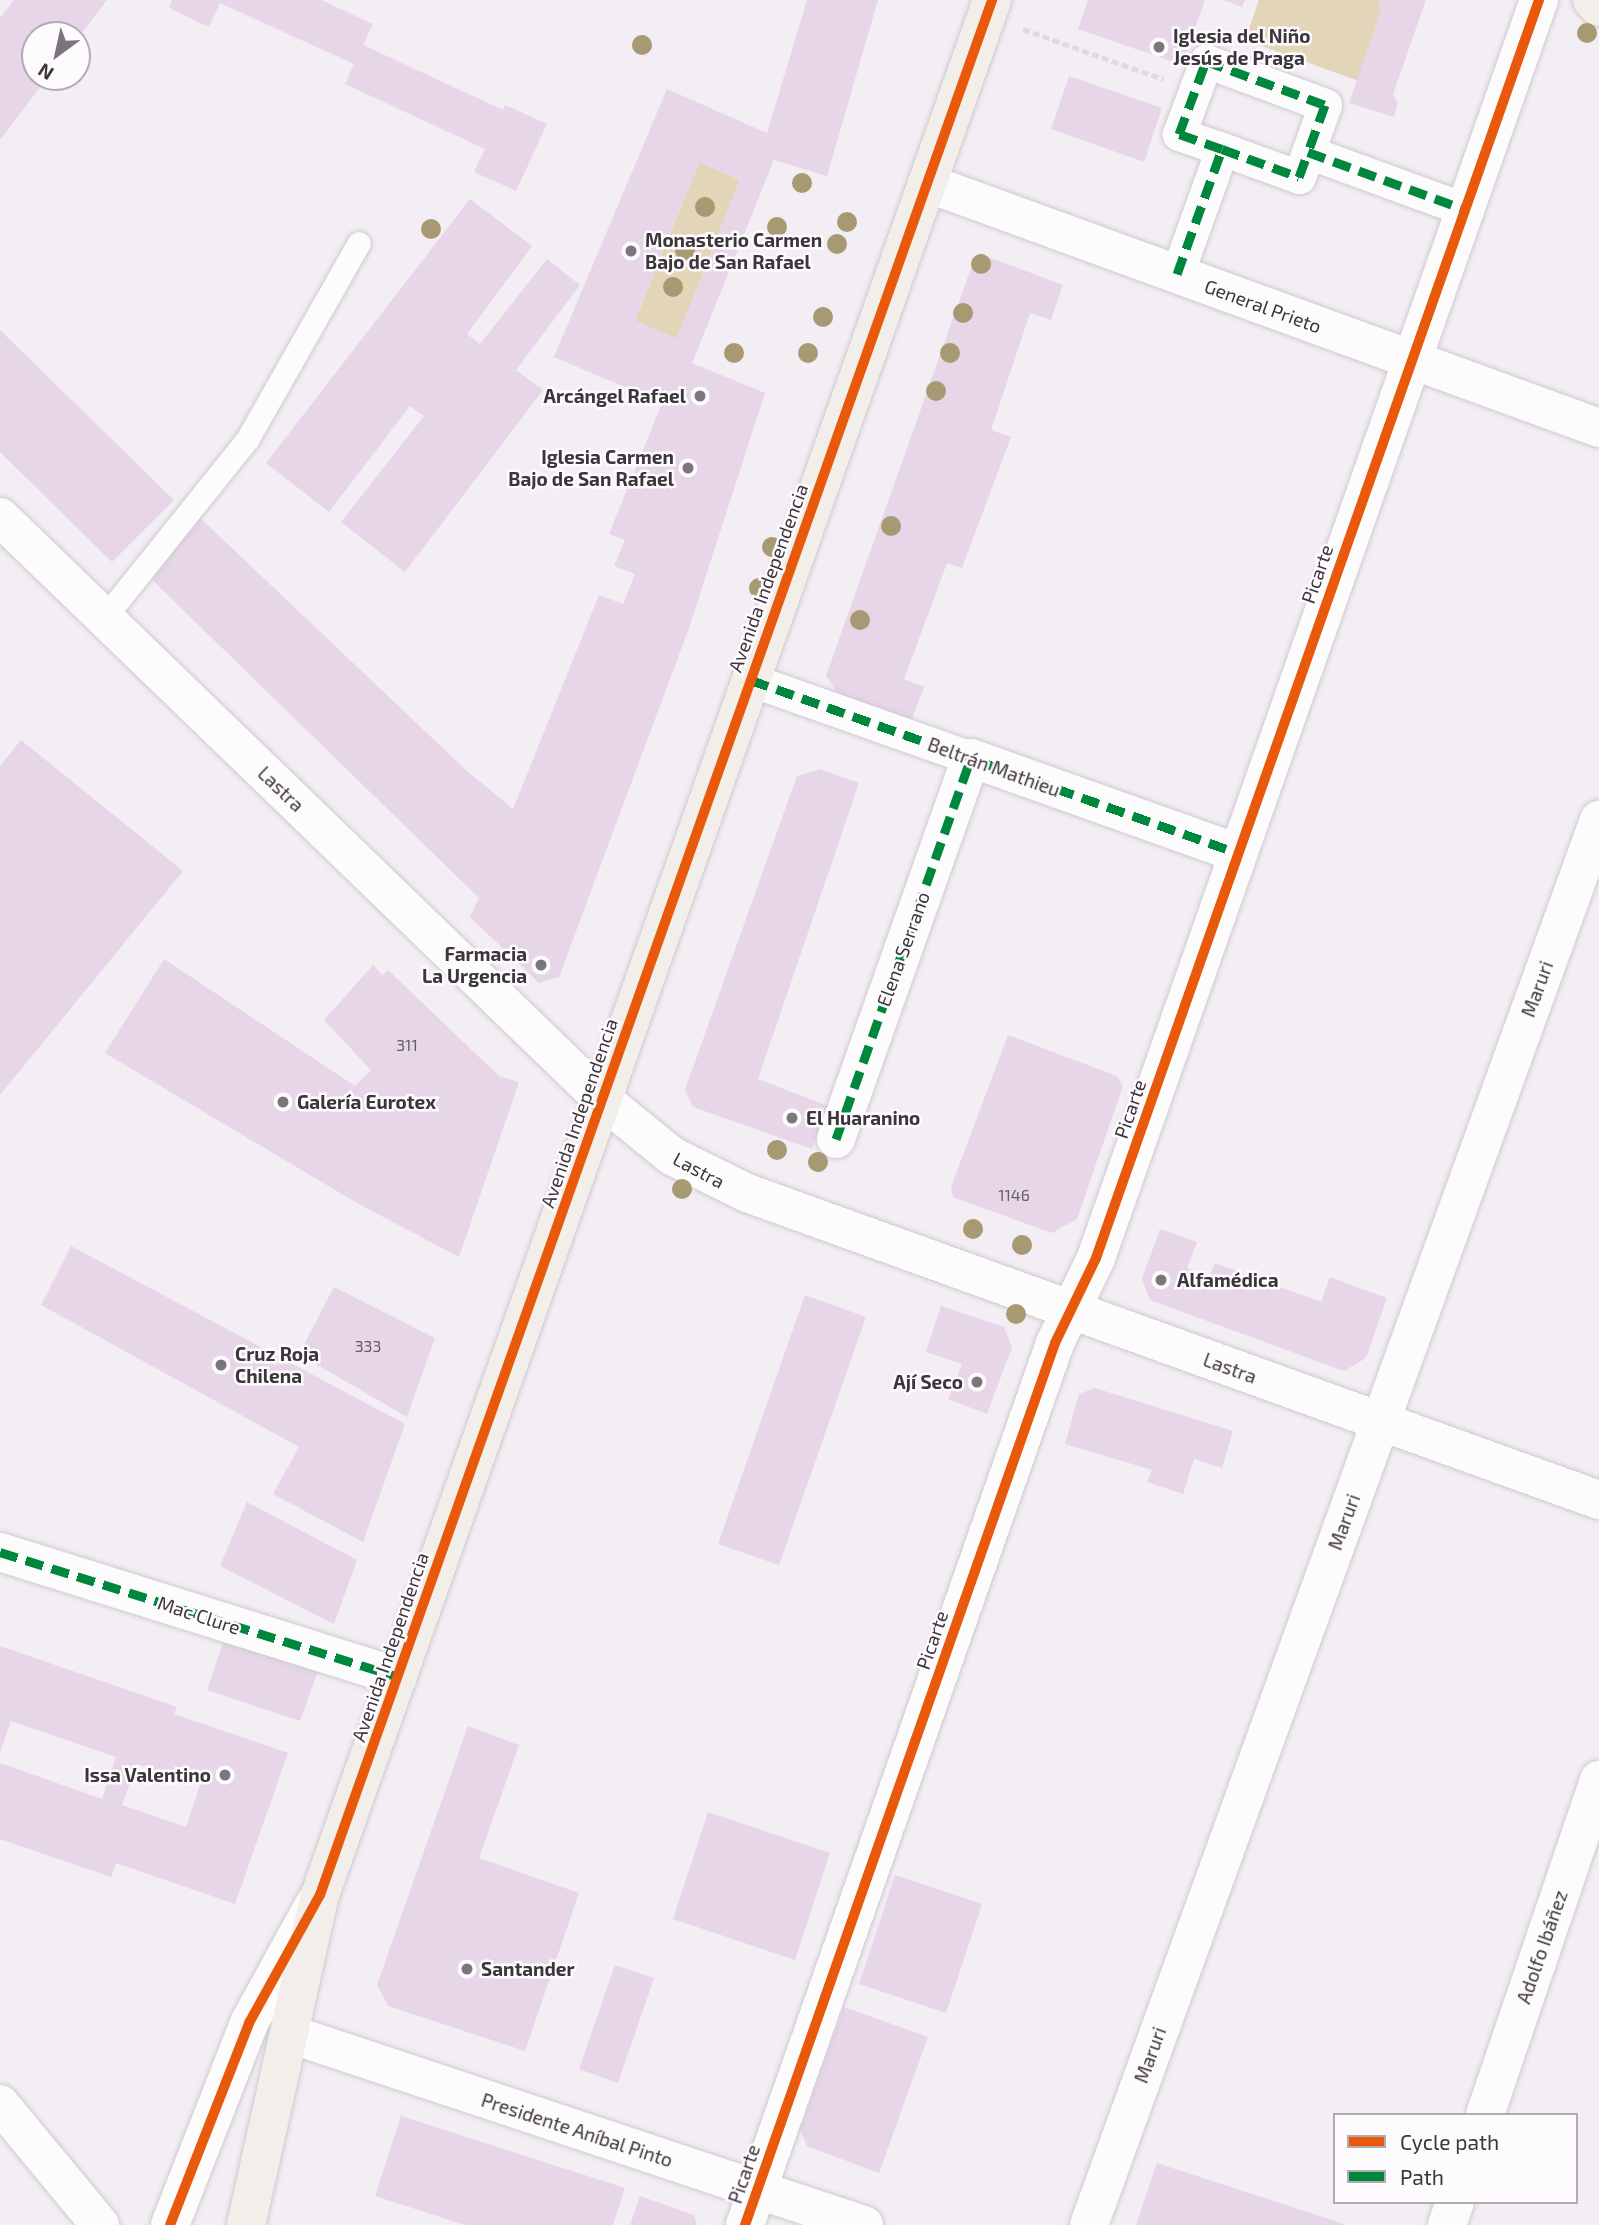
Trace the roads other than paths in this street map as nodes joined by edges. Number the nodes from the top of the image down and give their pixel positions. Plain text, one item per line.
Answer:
1 (1539, 0) edge
2 (1592, 0) edge
3 (1599, 7) edge
4 (989, 8) edge
5 (1222, 149) junction
6 (1308, 152) junction
7 (927, 183) junction
8 (1464, 209) junction
9 (359, 243) dead end
10 (1177, 274) junction
11 (1411, 361) junction
12 (1599, 428) edge
13 (0, 517) edge
14 (104, 618) junction
15 (751, 680) junction
16 (971, 758) junction
17 (1599, 820) edge
18 (1238, 853) junction
19 (602, 1099) junction
20 (836, 1139) dead end
21 (1070, 1310) junction
22 (1380, 1423) junction
23 (1599, 1500) edge
24 (0, 1552) edge
25 (398, 1676) junction
26 (1599, 1780) edge
27 (320, 1895) junction
28 (290, 2034) junction
29 (0, 2104) edge
30 (1486, 2113) edge
31 (757, 2189) junction
32 (1454, 2204) edge
33 (247, 2218) edge
34 (100, 2225) edge
35 (170, 2225) edge
36 (745, 2225) edge
37 (864, 2225) edge
38 (1089, 2225) edge
39 (1447, 2225) edge

1 - 8 street, Picarte
2 - 3 main road
4 - 7 main road, Avenida Independencia
5 - 6 street
5 - 6 street
5 - 10 street
6 - 8 street
7 - 10 street, General Prieto
7 - 15 main road, Avenida Independencia
8 - 11 street, Picarte
9 - 14 lane
10 - 11 street, General Prieto
11 - 12 street, General Prieto
11 - 18 street, Picarte
13 - 14 street, Lastra
14 - 19 street, Lastra
15 - 16 street, Beltrán Mathieu
15 - 19 main road, Avenida Independencia
16 - 18 street, Beltrán Mathieu
16 - 20 street, Elena Serrano
17 - 22 street, Maruri
18 - 21 street, Picarte
19 - 21 street, Lastra
19 - 25 main road, Avenida Independencia
21 - 22 street, Lastra
21 - 31 street, Picarte
22 - 23 street, Lastra
22 - 38 street, Maruri
24 - 25 street, Mac Clure
25 - 27 main road, Avenida Independencia
26 - 30 street, Adolfo Ibáñez
27 - 28 main road, Avenida Independencia
27 - 35 street, Avenida Independencia
28 - 31 street, Presidente Aníbal Pinto
28 - 33 main road, Avenida Independencia
29 - 34 street
31 - 36 street, Picarte
31 - 37 street, Presidente Aníbal Pinto
32 - 39 street

